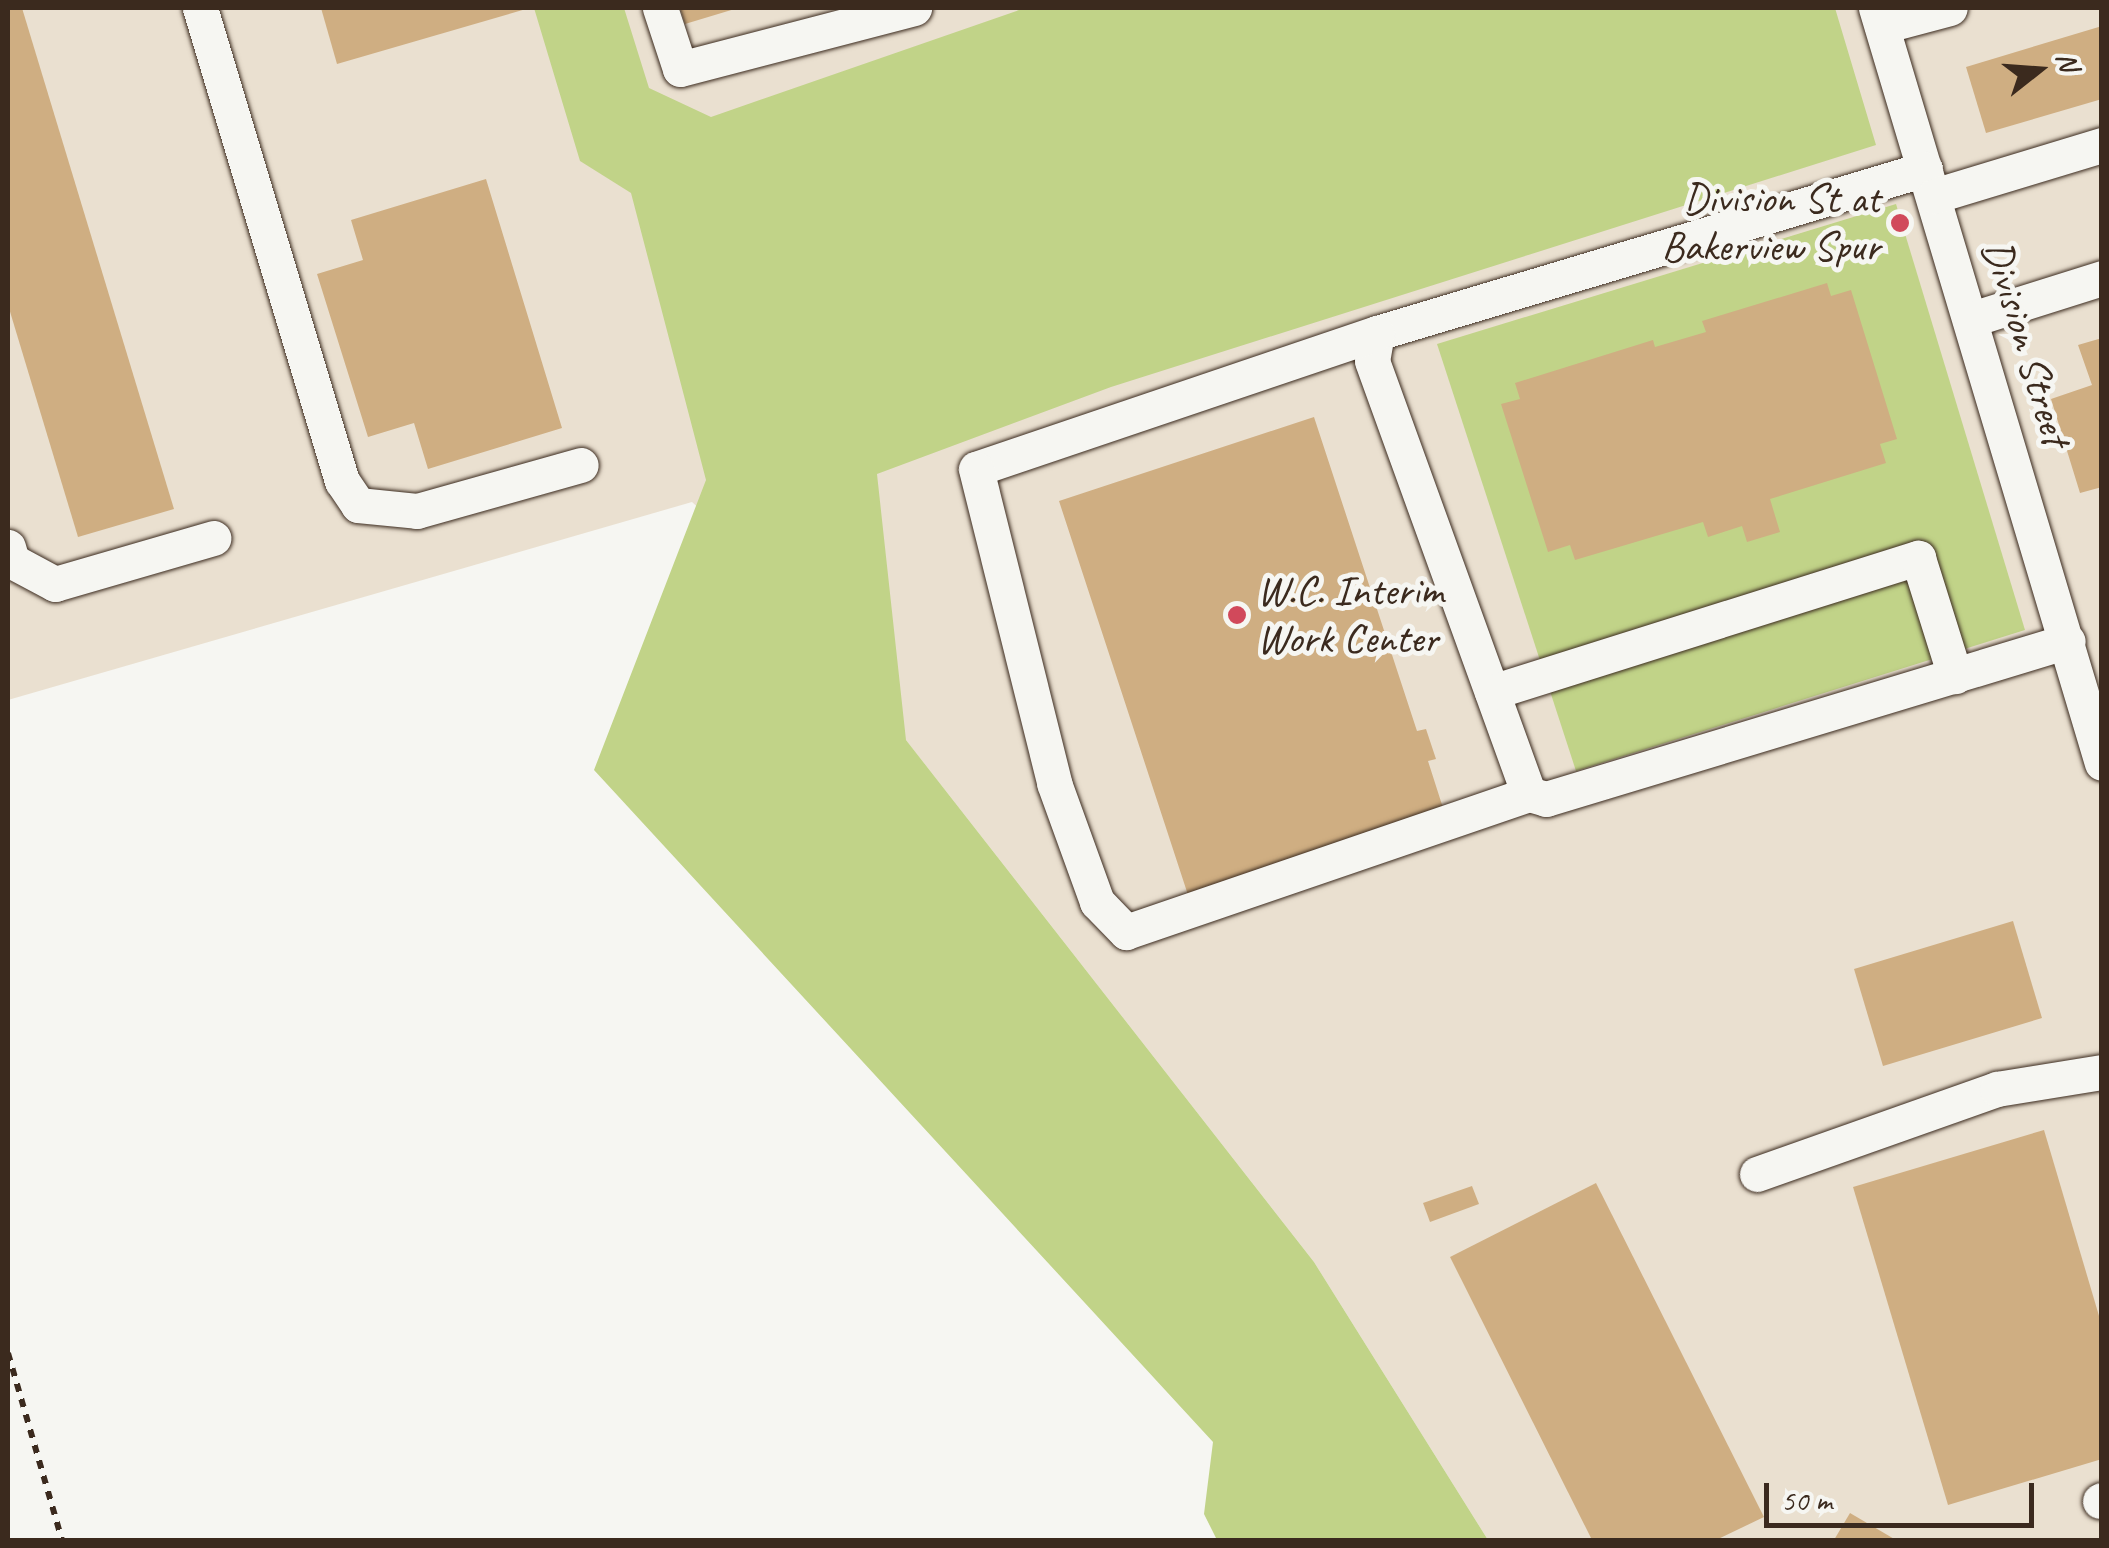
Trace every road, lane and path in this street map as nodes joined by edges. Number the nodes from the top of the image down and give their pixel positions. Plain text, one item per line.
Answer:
1 (200, 8) edge
2 (660, 8) edge
3 (914, 8) edge
4 (1950, 8) edge
5 (1879, 17) edge
6 (2102, 145) edge
7 (1930, 183) junction
8 (2102, 278) edge
9 (1972, 319) junction
10 (1377, 333) junction
11 (580, 466) dead end
12 (213, 538) dead end
13 (8, 547) edge
14 (2068, 641) junction
15 (1955, 676) junction
16 (1492, 692) junction
17 (2096, 713) edge
18 (2102, 763) edge
19 (1529, 794) junction
20 (2102, 1072) edge
21 (1756, 1174) dead end
22 (8, 1353) edge
23 (62, 1540) edge

1 - 11 street
2 - 3 street
4 - 5 street
5 - 7 street, Division Street
6 - 7 street
7 - 9 street, Division Street
7 - 10 street
8 - 9 street
9 - 14 street, Division Street
10 - 16 street
10 - 19 street
12 - 13 street
14 - 15 street
14 - 17 street, Division Street
15 - 16 street
15 - 19 street
16 - 19 street
17 - 18 street, Division Street
20 - 21 street
22 - 23 path

